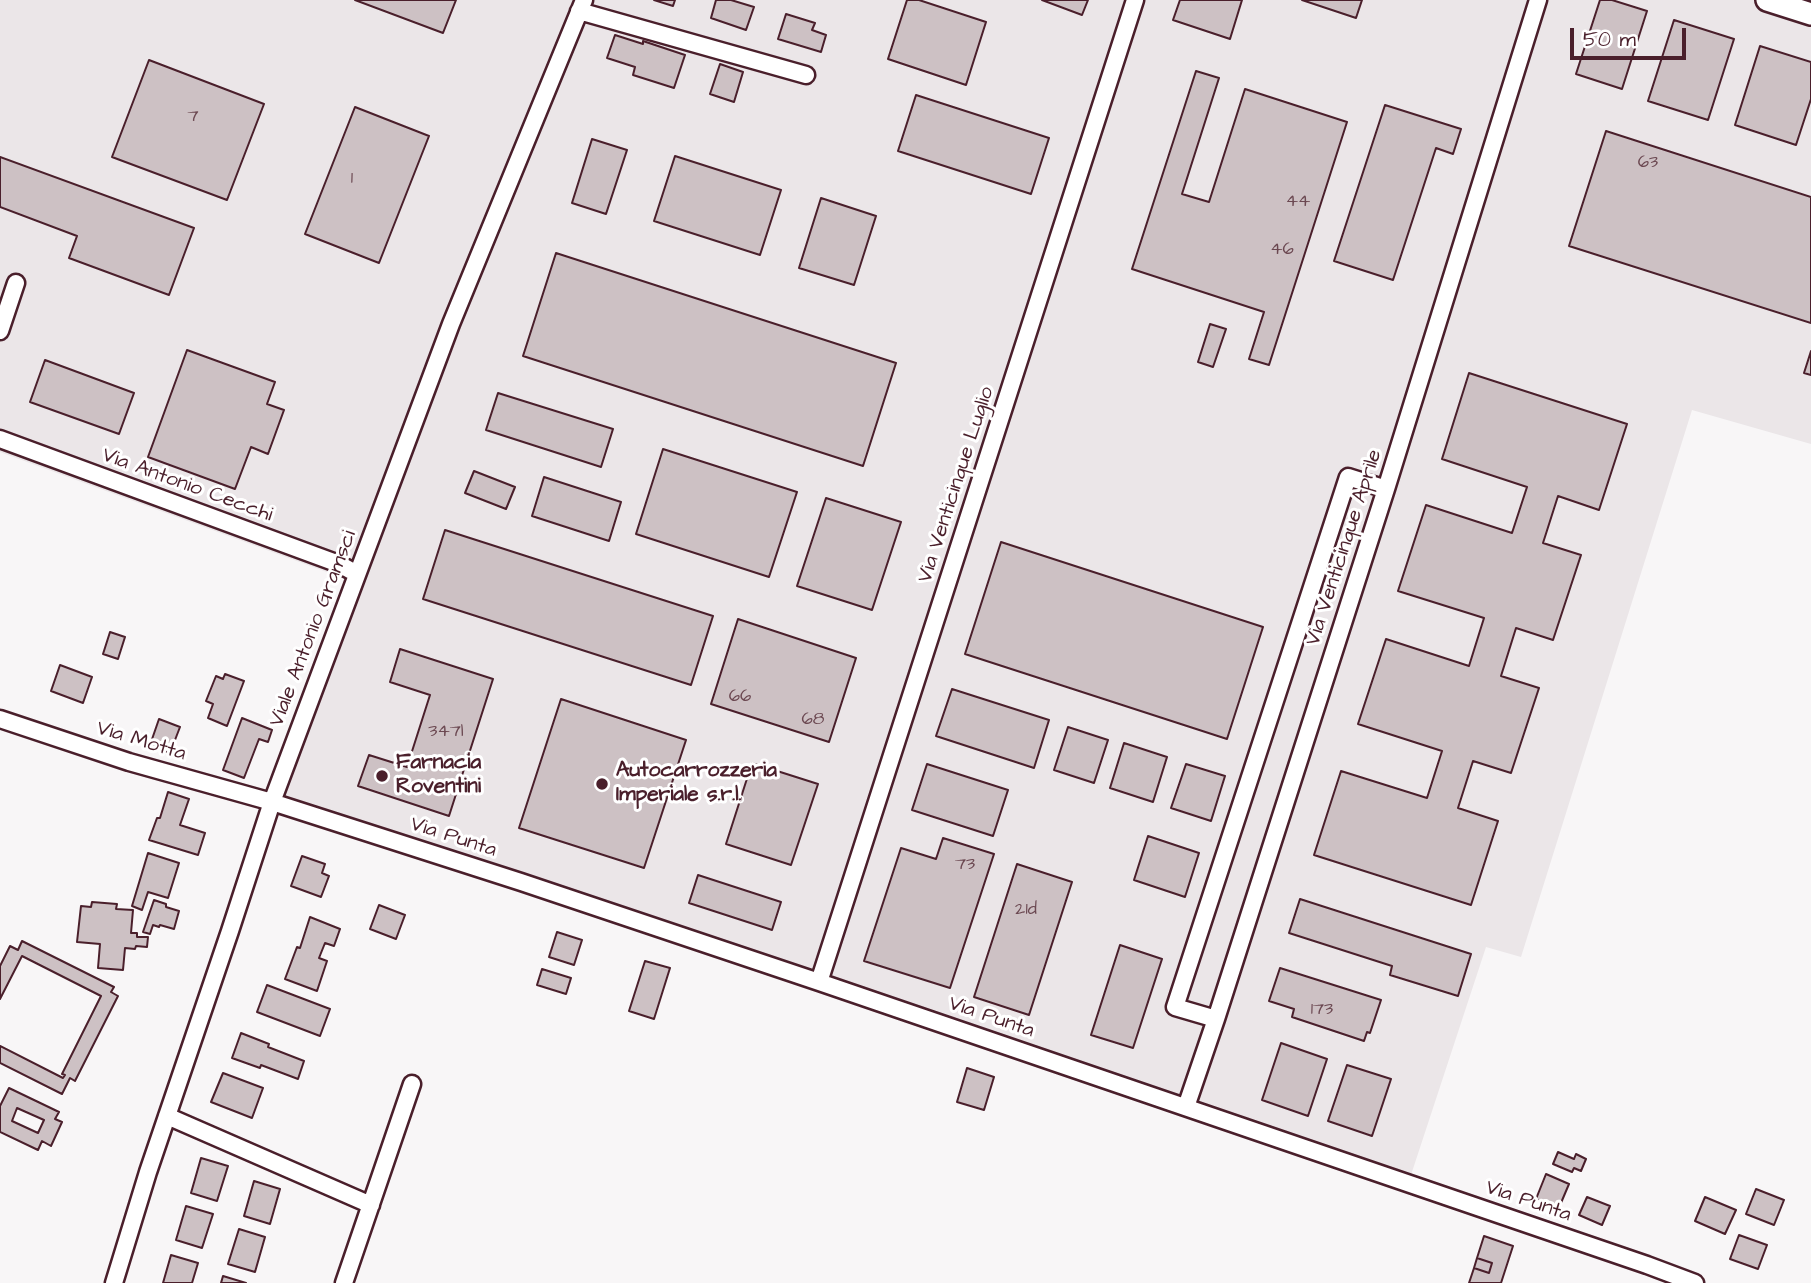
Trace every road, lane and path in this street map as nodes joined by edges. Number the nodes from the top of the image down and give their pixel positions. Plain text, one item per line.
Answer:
1 (1135, 0) edge
2 (1538, 0) edge
3 (1767, 0) edge
4 (581, 6) edge
5 (1811, 14) edge
6 (806, 75) dead end
7 (16, 283) dead end
8 (0, 331) edge
9 (0, 439) edge
10 (1386, 489) junction
11 (357, 574) junction
12 (0, 719) edge
13 (272, 802) junction
14 (819, 982) junction
15 (1216, 1019) junction
16 (412, 1084) dead end
17 (1185, 1107) junction
18 (167, 1116) junction
19 (371, 1205) junction
20 (114, 1283) edge
21 (344, 1283) edge
22 (1695, 1283) edge

1 - 14 street, Via Venticinque Luglio
2 - 10 street, Via Venticinque Aprile
3 - 5 main road
4 - 6 street
4 - 11 street, Viale Antonio Gramsci
7 - 8 street
9 - 11 street, Via Antonio Cecchi
10 - 15 street, Via Venticinque Aprile
10 - 15 street
11 - 13 street, Viale Antonio Gramsci
12 - 13 street, Via Motta
13 - 14 street, Via Punta
13 - 18 street, Viale Antonio Gramsci
14 - 17 street, Via Punta
15 - 17 street, Via Venticinque Aprile
16 - 19 street
17 - 22 street, Via Punta
18 - 19 street
18 - 20 street, Viale Antonio Gramsci
19 - 21 street

